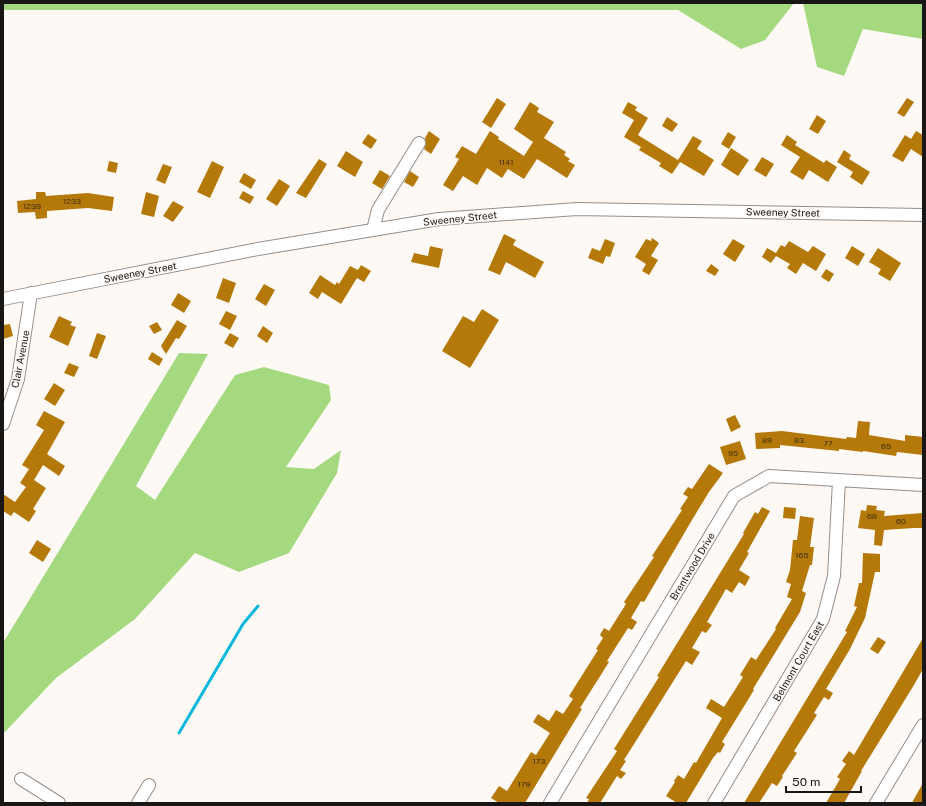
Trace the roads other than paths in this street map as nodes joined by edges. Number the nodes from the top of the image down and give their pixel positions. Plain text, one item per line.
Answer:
1 (419, 143) dead end
2 (923, 215) edge
3 (373, 230) junction
4 (32, 293) junction
5 (3, 299) edge
6 (3, 424) edge
7 (839, 481) junction
8 (923, 485) edge
9 (923, 725) edge
10 (21, 779) dead end
11 (149, 785) dead end
12 (59, 803) edge
13 (138, 803) edge
14 (550, 803) edge
15 (714, 803) edge
16 (876, 803) edge

1 - 3 street
2 - 3 street, Sweeney Street
3 - 4 street, Sweeney Street
4 - 5 street, Sweeney Street
4 - 6 street, Clair Avenue
7 - 8 street, Brentwood Drive
7 - 14 street, Brentwood Drive
7 - 15 street, Belmont Court East
9 - 16 street
10 - 12 street
11 - 13 street

